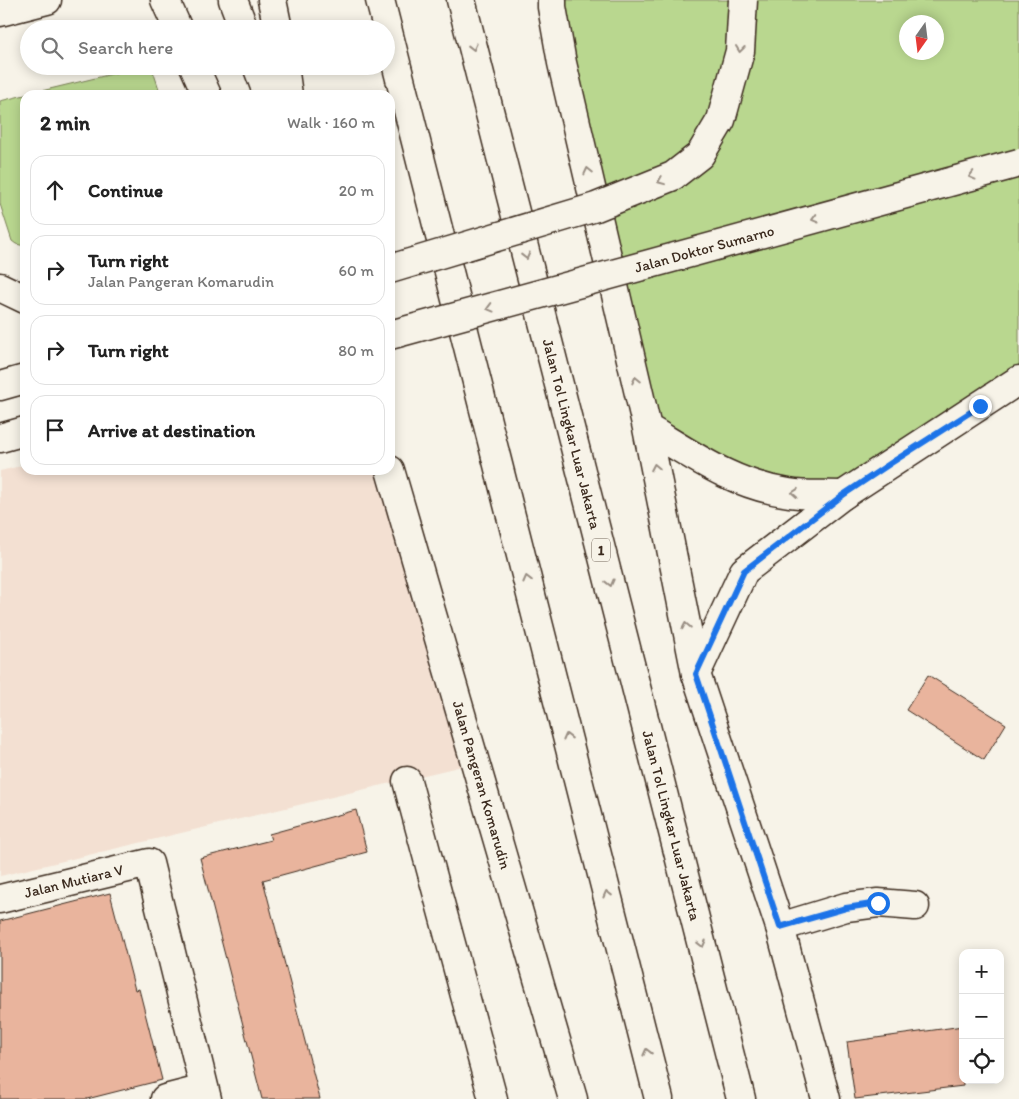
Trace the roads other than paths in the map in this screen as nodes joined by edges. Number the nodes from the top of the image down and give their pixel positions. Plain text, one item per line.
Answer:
1 (48, 0) edge
2 (165, 0) edge
3 (233, 0) edge
4 (272, 0) edge
5 (380, 0) edge
6 (461, 0) edge
7 (552, 0) edge
8 (743, 0) edge
9 (0, 12) edge
10 (174, 20) edge
11 (241, 20) edge
12 (276, 20) edge
13 (385, 20) edge
14 (395, 59) edge
15 (198, 75) edge
16 (260, 75) edge
17 (285, 75) edge
18 (204, 90) edge
19 (266, 90) edge
20 (287, 90) edge
21 (1019, 163) edge
22 (395, 267) edge
23 (0, 287) edge
24 (20, 297) edge
25 (395, 334) edge
26 (20, 380) edge
27 (1019, 380) edge
28 (0, 386) edge
29 (647, 428) junction
30 (20, 432) edge
31 (0, 438) edge
32 (391, 475) edge
33 (843, 495) junction
34 (696, 674) junction
35 (407, 781) dead end
36 (0, 899) edge
37 (915, 906) dead end
38 (780, 927) junction
39 (206, 1094) edge
40 (165, 1099) edge
41 (493, 1099) edge
42 (573, 1099) edge
43 (659, 1099) edge
44 (741, 1099) edge
45 (826, 1099) edge

1 - 9 main road
2 - 10 main road
3 - 11 main road
4 - 12 main road
13 -> 5 main road
6 -> 44 main road, Jalan Tol Lingkar Luar Jakarta / 1
29 -> 7 main road
8 -> 22 main road, bridge
43 -> 14 main road
15 - 18 main road
16 - 19 main road
17 - 20 main road
21 -> 25 main road, Jalan Doktor Sumarno, bridge
23 - 24 main road
26 - 28 main road
27 - 33 main road
33 -> 29 main road
34 -> 29 main road
30 - 31 main road
32 - 42 main road, Jalan Pangeran Komarudin
33 - 34 main road
34 - 38 main road
35 - 41 main road
36 - 39 main road, Jalan Mutiara V
37 - 38 main road
38 - 45 main road
39 - 40 main road

